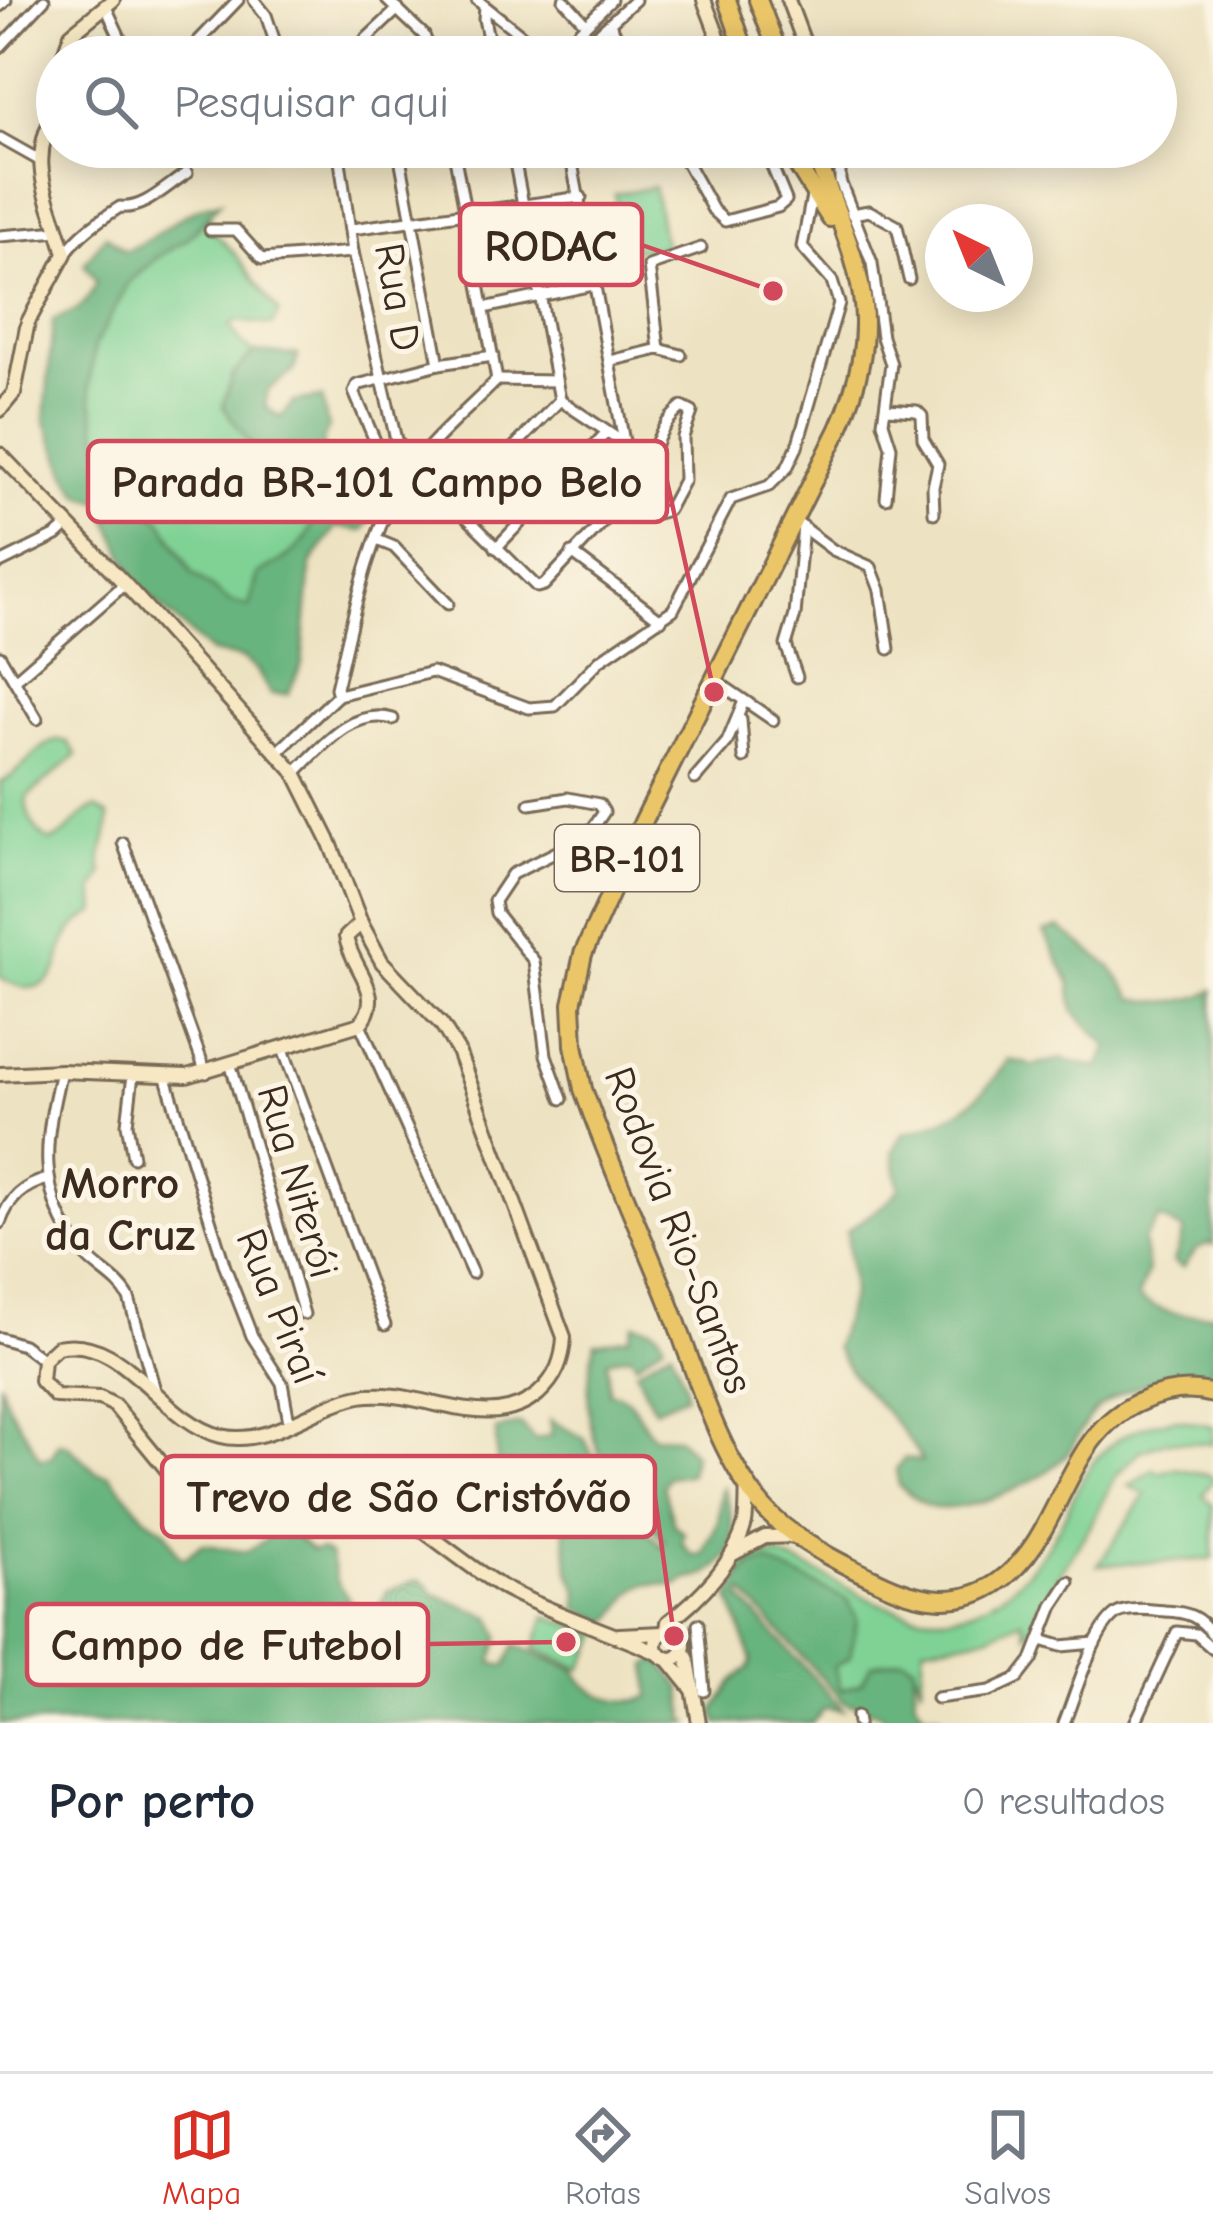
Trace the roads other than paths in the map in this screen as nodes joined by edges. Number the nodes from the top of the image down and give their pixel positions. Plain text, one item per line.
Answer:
1 (44, 0) edge
2 (238, 0) edge
3 (254, 0) edge
4 (387, 0) edge
5 (564, 0) edge
6 (610, 0) edge
7 (635, 0) edge
8 (704, 0) edge
9 (109, 2) edge
10 (759, 2) edge
11 (791, 2) edge
12 (481, 4) edge
13 (729, 8) edge
14 (398, 10) junction
15 (585, 23) junction
16 (610, 24) junction
17 (70, 36) edge
18 (122, 36) edge
19 (203, 36) edge
20 (272, 36) edge
21 (373, 36) edge
22 (424, 36) edge
23 (488, 36) edge
24 (526, 36) edge
25 (573, 36) edge
26 (596, 36) edge
27 (617, 36) edge
28 (718, 36) edge
29 (740, 36) edge
30 (772, 36) edge
31 (803, 36) edge
32 (0, 47) edge
33 (0, 138) edge
34 (36, 158) edge
35 (41, 168) edge
36 (342, 168) edge
37 (402, 168) edge
38 (457, 168) edge
39 (516, 168) edge
40 (576, 168) edge
41 (690, 168) edge
42 (773, 168) edge
43 (800, 168) edge
44 (820, 168) edge
45 (840, 168) edge
46 (187, 173) dead end
47 (814, 191) junction
48 (581, 196) junction
49 (523, 207) junction
50 (466, 211) junction
51 (852, 214) junction
52 (411, 221) junction
53 (352, 229) junction
54 (210, 230) dead end
55 (59, 231) junction
56 (0, 236) edge
57 (847, 244) junction
58 (701, 248) dead end
59 (353, 252) junction
60 (65, 254) junction
61 (855, 262) junction
62 (909, 279) dead end
63 (832, 281) junction
64 (593, 285) junction
65 (538, 297) junction
66 (839, 303) junction
67 (866, 305) junction
68 (484, 308) junction
69 (658, 350) junction
70 (681, 355) dead end
71 (493, 356) junction
72 (610, 361) junction
73 (439, 364) junction
74 (380, 377) junction
75 (497, 380) junction
76 (556, 381) junction
77 (560, 400) junction
78 (886, 409) junction
79 (0, 410) edge
80 (606, 433) junction
81 (625, 444) junction
82 (0, 454) edge
83 (414, 465) junction
84 (633, 490) junction
85 (397, 492) junction
86 (886, 498) dead end
87 (456, 507) junction
88 (934, 513) dead end
89 (798, 523) junction
90 (68, 525) junction
91 (376, 540) junction
92 (496, 548) junction
93 (572, 553) junction
94 (0, 562) edge
95 (125, 584) junction
96 (448, 604) dead end
97 (661, 620) junction
98 (889, 649) dead end
99 (0, 656) edge
100 (797, 676) dead end
101 (713, 679) junction
102 (15, 680) junction
103 (338, 695) junction
104 (747, 703) junction
105 (38, 719) dead end
106 (393, 719) dead end
107 (773, 720) dead end
108 (278, 752) junction
109 (744, 758) dead end
110 (295, 773) junction
111 (695, 778) dead end
112 (530, 804) dead end
113 (590, 835) junction
114 (123, 843) dead end
115 (621, 871) junction
116 (649, 885) dead end
117 (361, 922) junction
118 (360, 1024) junction
119 (283, 1049) junction
120 (231, 1066) junction
121 (61, 1071) junction
122 (206, 1073) junction
123 (0, 1074) edge
124 (133, 1076) junction
125 (166, 1078) junction
126 (562, 1099) dead end
127 (133, 1157) dead end
128 (48, 1179) junction
129 (0, 1223) edge
130 (472, 1273) dead end
131 (304, 1314) dead end
132 (385, 1325) dead end
133 (0, 1338) edge
134 (44, 1360) junction
135 (1213, 1394) edge
136 (156, 1395) junction
137 (289, 1422) junction
138 (747, 1484) junction
139 (799, 1536) junction
140 (732, 1554) junction
141 (1069, 1582) dead end
142 (697, 1597) junction
143 (698, 1624) dead end
144 (665, 1632) junction
145 (618, 1635) junction
146 (1213, 1635) edge
147 (1041, 1640) junction
148 (1095, 1643) junction
149 (1213, 1649) edge
150 (688, 1653) junction
151 (663, 1656) junction
152 (700, 1692) junction
153 (937, 1698) dead end
154 (699, 1723) edge
155 (1064, 1723) edge
156 (1135, 1723) edge

1 - 32 street
2 - 19 street
3 - 20 street
4 - 14 street
5 - 15 street
6 - 15 street
7 - 16 street
8 - 28 main road
9 - 17 main road
9 - 18 street
10 - 13 highway
10 - 30 highway
11 - 31 main road
12 - 23 street
12 - 24 street
13 - 29 highway
14 - 21 street
14 - 22 street
15 - 25 street
16 - 26 street
16 - 27 street
33 - 34 street
35 - 55 main road
36 - 53 street, Rua D
37 - 52 street
38 - 50 street
39 - 49 street
40 - 48 street
41 - 42 street
43 - 47 highway, Rodovia Rio-Santos / BR-101
44 - 57 highway, Rodovia Rio-Santos / BR-101
45 - 51 street
46 - 60 street
47 - 57 highway, Rodovia Rio-Santos / BR-101
47 - 63 street
48 - 49 street, Rua D
48 - 64 street
49 - 50 street, Rua D
49 - 65 street
50 - 52 street, Rua D
50 - 68 street
51 - 62 street
51 - 78 street
52 - 53 street, Rua D
52 - 73 street
53 - 59 street, Rua D
54 - 59 street
55 - 56 street
55 - 60 main road
57 - 61 highway, Rodovia Rio-Santos / BR-101
58 - 69 street
59 - 74 street, Rua D
60 - 79 main road
61 - 63 street
61 - 67 highway, Rodovia Rio-Santos / BR-101
63 - 66 street
64 - 65 street
64 - 72 street
65 - 68 street
65 - 76 street
66 - 67 street
66 - 97 street
67 - 89 highway, Rodovia Rio-Santos / BR-101
68 - 71 street
69 - 70 street
69 - 72 street
71 - 73 street
71 - 75 street
72 - 81 street
73 - 74 street
74 - 83 street, Rua D
74 - 85 street
75 - 76 street
75 - 83 street
76 - 77 street
77 - 80 street
77 - 87 street
78 - 86 street
78 - 88 street
80 - 81 street
80 - 92 street
81 - 84 street
81 - 84 street
82 - 90 main road
83 - 85 street
83 - 87 street, Rua D
84 - 93 street
85 - 91 street
87 - 92 street, Rua D
89 - 98 street
89 - 100 street
89 - 101 highway, Rodovia Rio-Santos / BR-101
90 - 94 street
90 - 95 main road
91 - 96 street
91 - 103 street
92 - 93 street, Rua D
93 - 97 street
95 - 102 street
95 - 108 main road
97 - 103 street
99 - 102 street
101 - 104 street
101 - 115 highway, Rodovia Rio-Santos / BR-101
102 - 105 street
103 - 108 street
104 - 107 street
104 - 109 street
104 - 111 street
106 - 110 street
108 - 110 main road
110 - 117 main road
112 - 113 street
113 - 115 street
113 - 126 street
114 - 122 street
115 - 116 street
115 - 138 highway, Rodovia Rio-Santos / BR-101
117 - 118 main road
117 - 137 main road
118 - 119 main road
118 - 130 street
119 - 120 main road
119 - 132 street
120 - 122 main road
120 - 131 street, Rua Niterói
121 - 123 main road
121 - 124 main road
121 - 128 street
122 - 125 main road
124 - 125 main road
124 - 127 street
125 - 137 street, Rua Piraí
128 - 129 street
128 - 136 street
133 - 134 street
134 - 136 main road
134 - 145 main road
135 - 139 highway, Rodovia Rio-Santos / BR-101
136 - 137 main road
138 - 139 highway, Rodovia Rio-Santos / BR-101
138 - 140 main road
139 - 140 main road
140 - 142 main road
141 - 147 street
142 - 144 main road
142 - 150 main road
143 - 150 street
144 - 145 main road
144 - 150 main road
144 - 151 main road
145 - 151 main road
146 - 148 street
147 - 148 street
147 - 153 street
148 - 155 street
149 - 156 street
150 - 151 main road
150 - 152 main road
151 - 152 main road
152 - 154 main road

